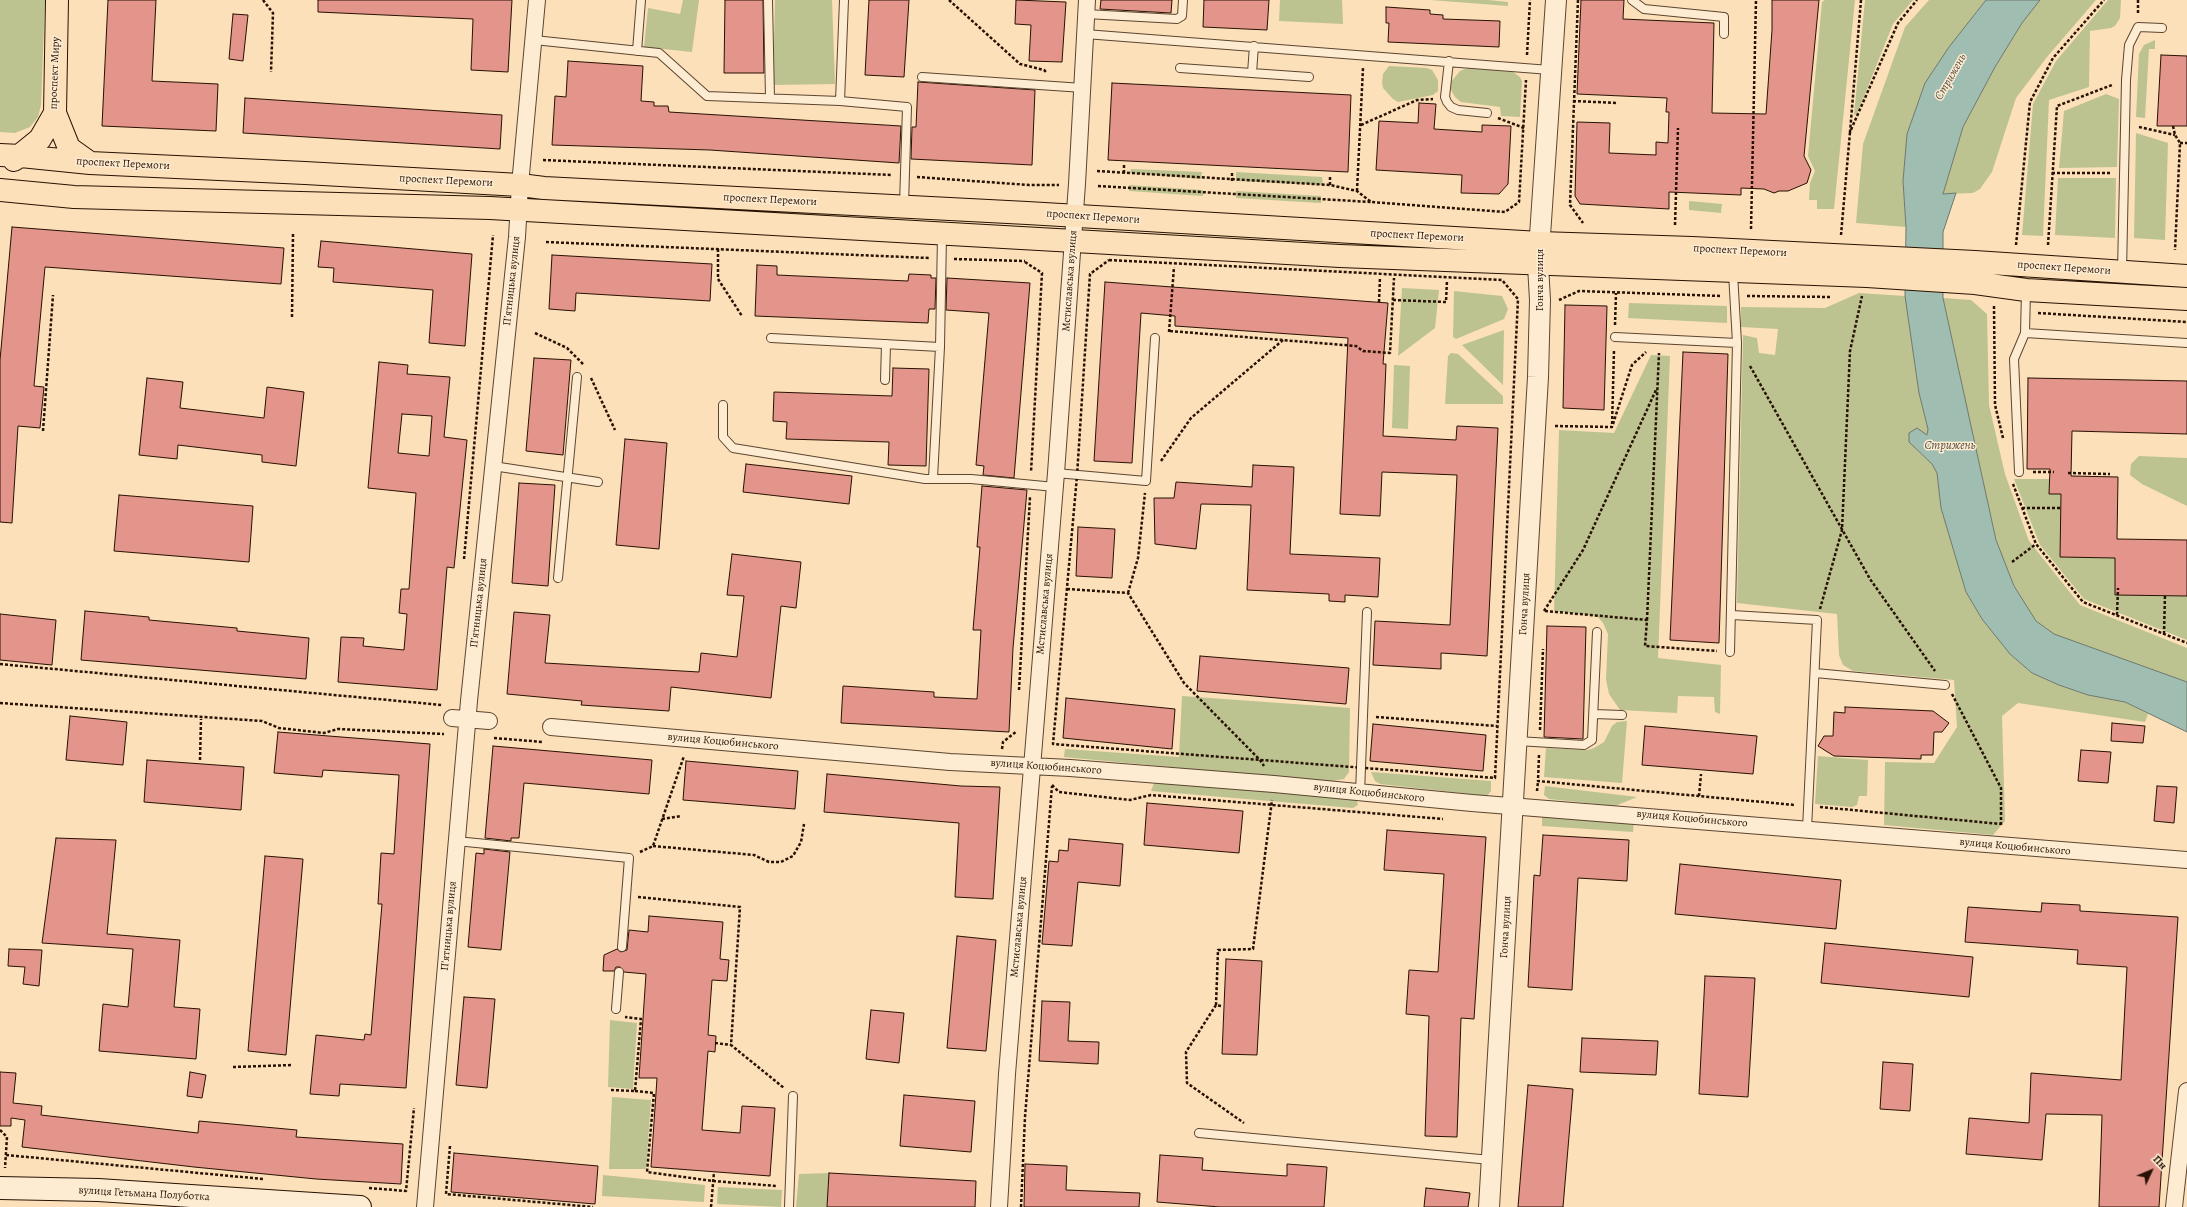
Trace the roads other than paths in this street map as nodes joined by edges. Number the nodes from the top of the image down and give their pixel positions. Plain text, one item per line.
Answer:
1 (57, 0) edge
2 (537, 0) edge
3 (641, 0) edge
4 (768, 0) edge
5 (844, 0) edge
6 (1183, 0) edge
7 (1556, 0) edge
8 (1632, 0) edge
9 (1086, 7) edge
10 (2162, 28) dead end
11 (1085, 34) junction
12 (1724, 34) dead end
13 (534, 40) junction
14 (1254, 46) junction
15 (637, 51) junction
16 (1449, 61) junction
17 (1180, 68) dead end
18 (1550, 70) junction
19 (1252, 73) junction
20 (922, 77) dead end
21 (1308, 77) dead end
22 (1082, 88) junction
23 (770, 98) junction
24 (840, 101) junction
25 (54, 112) junction
26 (1487, 112) dead end
27 (10, 156) edge
28 (90, 163) junction
29 (0, 170) edge
30 (520, 185) junction
31 (0, 190) edge
32 (904, 206) junction
33 (518, 210) junction
34 (1074, 216) junction
35 (942, 234) junction
36 (1072, 242) junction
37 (1540, 243) junction
38 (1538, 264) junction
39 (1975, 272) junction
40 (2122, 272) junction
41 (1733, 273) junction
42 (1866, 276) junction
43 (2187, 276) edge
44 (2026, 290) junction
45 (2187, 299) edge
46 (2025, 333) junction
47 (1615, 337) road end
48 (771, 338) dead end
49 (1155, 338) road end
50 (1737, 343) junction
51 (2187, 343) edge
52 (886, 344) junction
53 (940, 347) junction
54 (577, 377) dead end
55 (884, 380) dead end
56 (723, 405) dead end
57 (493, 466) junction
58 (2019, 472) dead end
59 (567, 477) junction
60 (933, 478) junction
61 (1055, 480) junction
62 (598, 482) dead end
63 (558, 578) dead end
64 (1367, 612) dead end
65 (1732, 615) junction
66 (1597, 632) dead end
67 (1730, 652) road end
68 (1815, 673) junction
69 (1945, 685) road end
70 (455, 714) junction
71 (1594, 714) junction
72 (1622, 715) dead end
73 (489, 721) dead end
74 (551, 727) dead end
75 (1516, 741) junction
76 (1032, 767) junction
77 (1360, 793) junction
78 (1514, 805) junction
79 (1807, 829) junction
80 (456, 841) junction
81 (2187, 860) edge
82 (622, 947) dead end
83 (619, 972) dead end
84 (616, 1009) road end
85 (2187, 1091) edge
86 (793, 1096) road end
87 (1199, 1133) dead end
88 (1491, 1160) junction
89 (2, 1178) edge
90 (363, 1198) edge
91 (277, 1204) edge
92 (425, 1207) edge
93 (789, 1207) edge
94 (999, 1207) edge
95 (1489, 1207) edge
96 (2174, 1207) edge

1 - 25 main road, проспект Миру
2 - 13 street, Пʼятницька вулиця
3 - 15 lane
4 - 23 lane
5 - 24 lane
6 - 9 lane
7 - 18 street, Гонча вулиця
8 - 12 lane
9 - 11 street, Мстиславська вулиця
10 - 40 lane
11 - 14 lane
11 - 22 street, Мстиславська вулиця
13 - 15 lane
13 - 30 street, Пʼятницька вулиця
14 - 16 lane
14 - 19 lane
15 - 23 lane
16 - 18 lane
16 - 26 lane
17 - 19 lane
18 - 37 street, Гонча вулиця
19 - 21 lane
20 - 22 lane
22 - 34 street, Мстиславська вулиця
23 - 24 lane
24 - 32 lane
25 - 27 main road, проспект Миру
25 - 28 main road
27 - 28 main road, проспект Перемоги
27 - 29 main road, проспект Миру
28 - 30 main road, проспект Перемоги
30 - 32 main road, проспект Перемоги
30 - 33 street, Пʼятницька вулиця
31 - 33 main road, проспект Перемоги
32 - 34 main road, проспект Перемоги
33 - 35 main road, проспект Перемоги
33 - 57 street, Пʼятницька вулиця
34 - 36 street, Мстиславська вулиця
34 - 37 main road, проспект Перемоги
35 - 36 main road, проспект Перемоги
35 - 53 lane
36 - 38 main road, проспект Перемоги
36 - 61 street, Мстиславська вулиця
37 - 38 street, Гонча вулиця
37 - 42 main road, проспект Перемоги
38 - 41 main road, проспект Перемоги
38 - 75 street, Гонча вулиця
39 - 40 main road, проспект Перемоги
39 - 42 main road, проспект Перемоги
39 - 44 main road, проспект Перемоги
40 - 43 main road, проспект Перемоги
41 - 42 main road, проспект Перемоги
41 - 50 lane
44 - 45 main road, проспект Перемоги
44 - 46 lane
46 - 51 lane
46 - 58 lane
47 - 50 lane
48 - 52 lane
49 - 61 lane
50 - 65 lane
52 - 53 lane
52 - 55 lane
53 - 60 lane
54 - 59 lane
56 - 60 lane
57 - 59 lane
57 - 70 street, Пʼятницька вулиця
59 - 62 lane
59 - 63 lane
60 - 61 lane
61 - 76 street, Мстиславська вулиця
64 - 77 lane
65 - 67 lane
65 - 68 lane
66 - 71 lane
68 - 69 lane
68 - 79 lane
70 - 73 street
70 - 80 street, Пʼятницька вулиця
71 - 72 lane
71 - 75 lane
74 - 76 street, вулиця Коцюбинського
75 - 78 street, Гонча вулиця
76 - 77 street, вулиця Коцюбинського
76 - 94 street, Мстиславська вулиця
77 - 78 street, вулиця Коцюбинського
78 - 79 street, вулиця Коцюбинського
78 - 88 street, Гонча вулиця
79 - 81 street, вулиця Коцюбинського
80 - 82 lane
80 - 92 street, Пʼятницька вулиця
83 - 84 lane
85 - 96 street
86 - 93 lane
87 - 88 lane
88 - 95 street, Гонча вулиця
89 - 91 main road, вулиця Гетьмана Полуботка
90 - 91 main road, вулиця Гетьмана Полуботка

